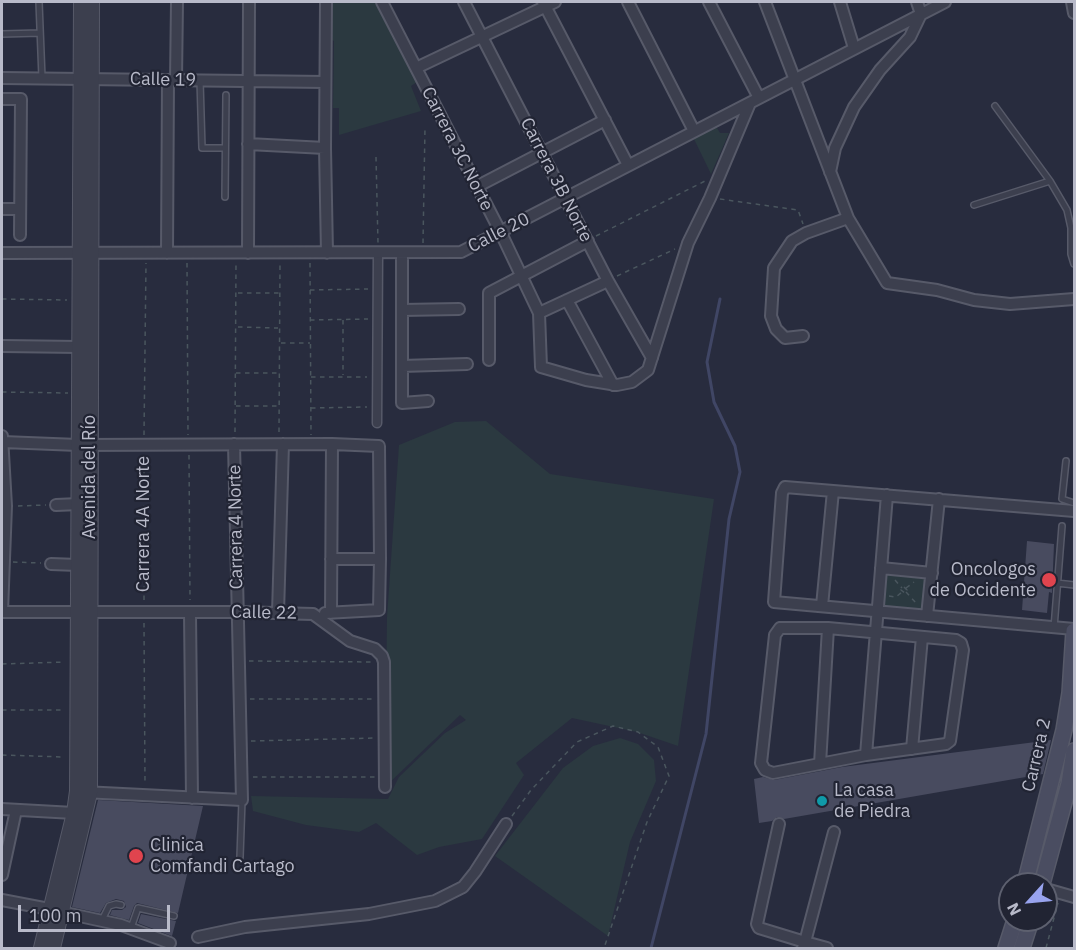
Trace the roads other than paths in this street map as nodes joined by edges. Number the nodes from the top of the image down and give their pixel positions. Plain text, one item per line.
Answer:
1 (39, 2) edge
2 (81, 2) edge
3 (92, 2) edge
4 (177, 2) edge
5 (249, 2) edge
6 (326, 2) edge
7 (382, 2) edge
8 (464, 2) edge
9 (628, 2) edge
10 (709, 2) edge
11 (765, 2) edge
12 (840, 2) edge
13 (917, 2) edge
14 (945, 2) edge
15 (1072, 2) edge
16 (548, 3) edge
17 (1074, 13) edge
18 (921, 14) junction
19 (40, 33) junction
20 (2, 34) edge
21 (482, 37) junction
22 (854, 48) junction
23 (416, 68) junction
24 (2, 78) edge
25 (42, 78) junction
26 (86, 79) junction
27 (796, 79) junction
28 (172, 80) junction
29 (200, 80) junction
30 (248, 81) junction
31 (325, 82) junction
32 (226, 95) dead end
33 (2, 99) edge
34 (754, 100) junction
35 (995, 106) dead end
36 (605, 120) junction
37 (694, 131) junction
38 (248, 144) junction
39 (225, 148) junction
40 (325, 148) junction
41 (541, 152) junction
42 (628, 165) junction
43 (830, 174) junction
44 (1050, 180) junction
45 (476, 187) junction
46 (225, 197) dead end
47 (566, 199) junction
48 (974, 205) dead end
49 (2, 209) edge
50 (20, 209) junction
51 (849, 218) junction
52 (500, 231) junction
53 (20, 235) dead end
54 (588, 241) junction
55 (86, 253) junction
56 (167, 253) junction
57 (248, 253) junction
58 (327, 253) junction
59 (378, 253) junction
60 (402, 253) junction
61 (2, 254) edge
62 (1074, 264) edge
63 (522, 276) junction
64 (608, 281) junction
65 (1074, 299) edge
66 (567, 300) junction
67 (459, 309) dead end
68 (402, 310) junction
69 (539, 313) junction
70 (803, 336) dead end
71 (2, 346) edge
72 (79, 347) junction
73 (652, 358) junction
74 (489, 360) dead end
75 (467, 364) dead end
76 (402, 366) junction
77 (613, 385) junction
78 (428, 401) dead end
79 (377, 423) dead end
80 (2, 438) edge
81 (234, 444) junction
82 (281, 444) junction
83 (332, 444) junction
84 (84, 445) junction
85 (1066, 461) dead end
86 (833, 491) junction
87 (887, 495) junction
88 (939, 499) junction
89 (1074, 503) edge
90 (79, 504) junction
91 (56, 505) road end
92 (1074, 511) edge
93 (1062, 526) dead end
94 (331, 559) junction
95 (380, 559) junction
96 (51, 564) road end
97 (78, 565) junction
98 (881, 568) junction
99 (932, 573) junction
100 (1058, 583) junction
101 (1074, 585) edge
102 (822, 606) junction
103 (84, 611) junction
104 (878, 611) junction
105 (2, 612) edge
106 (237, 612) junction
107 (332, 612) junction
108 (190, 613) junction
109 (278, 613) junction
110 (313, 614) junction
111 (927, 616) junction
112 (828, 628) junction
113 (1054, 628) junction
114 (1074, 630) edge
115 (876, 634) junction
116 (922, 637) junction
117 (912, 749) junction
118 (1074, 751) edge
119 (866, 755) junction
120 (820, 764) junction
121 (385, 782) road end
122 (84, 792) junction
123 (192, 798) junction
124 (242, 800) junction
125 (2, 809) edge
126 (16, 810) junction
127 (74, 813) junction
128 (507, 824) road end
129 (779, 824) dead end
130 (834, 832) dead end
131 (240, 858) dead end
132 (1028, 872) edge
133 (1045, 872) edge
134 (2, 875) edge
135 (2, 900) edge
136 (121, 905) dead end
137 (130, 907) dead end
138 (138, 908) junction
139 (55, 911) junction
140 (174, 916) dead end
141 (102, 921) junction
142 (131, 928) junction
143 (1011, 932) edge
144 (1027, 932) edge
145 (198, 937) dead end
146 (170, 943) dead end
147 (804, 945) edge
148 (41, 948) edge
149 (53, 948) edge
150 (827, 948) edge
151 (1006, 948) edge
152 (1022, 948) edge

1 - 19 lane
2 - 26 street, Avenida del Río
3 - 26 street, Avenida del Río
4 - 28 street
5 - 30 street
6 - 31 street
7 - 23 street, Carrera 3C Norte
8 - 21 street, Carrera 3B Norte
9 - 37 street
10 - 34 street
11 - 27 street
12 - 22 street
13 - 18 street
14 - 18 street, Calle 20
15 - 17 street
16 - 21 street
16 - 36 street
18 - 22 street, Calle 20
18 - 43 street
19 - 20 lane
19 - 25 lane
21 - 23 street
21 - 41 street, Carrera 3B Norte
22 - 27 street, Calle 20
23 - 45 street, Carrera 3C Norte
24 - 25 street, Calle 19
25 - 26 street, Calle 19
26 - 28 street, Calle 19
26 - 55 street, Avenida del Río
27 - 34 street, Calle 20
27 - 43 street
28 - 29 street, Calle 19
28 - 56 street
29 - 30 street, Calle 19
29 - 39 lane
30 - 31 street, Calle 19
30 - 38 street
31 - 40 street
32 - 39 lane
33 - 50 street
34 - 37 street, Calle 20
34 - 73 street
35 - 44 lane
36 - 41 street
36 - 42 street
37 - 42 street, Calle 20
38 - 40 street
38 - 57 street
39 - 46 lane
40 - 58 street
41 - 45 street
41 - 47 street, Carrera 3B Norte
42 - 47 street, Calle 20
43 - 51 street
44 - 48 lane
44 - 62 lane
45 - 52 street, Carrera 3C Norte
47 - 52 street, Calle 20
47 - 54 street, Carrera 3B Norte
49 - 50 street
50 - 53 street
51 - 65 street
51 - 70 street
52 - 60 street, Calle 20
52 - 63 street, Carrera 3C Norte
54 - 63 street
54 - 64 street, Carrera 3B Norte
55 - 56 street, Calle 20
55 - 61 street, Calle 20
55 - 72 street, Avenida del Río
55 - 84 street, Avenida del Río
56 - 57 street, Calle 20
57 - 58 street, Calle 20
58 - 59 street, Calle 20
59 - 60 street, Calle 20
59 - 79 street
60 - 68 street
63 - 69 street, Carrera 3C Norte
63 - 74 street
64 - 66 street
64 - 73 street, Carrera 3B Norte
66 - 69 street
66 - 77 street
67 - 68 street
68 - 76 street
69 - 77 street, Carrera 3C Norte
71 - 72 street
72 - 84 street, Avenida del Río
73 - 77 street
75 - 76 street
76 - 78 street
80 - 84 street
80 - 105 street
81 - 82 street
81 - 84 street
81 - 106 street, Carrera 4 Norte
82 - 83 street
82 - 109 street
83 - 94 street
83 - 95 street
84 - 90 street, Avenida del Río
84 - 103 street, Avenida del Río
85 - 89 lane
86 - 87 street
86 - 102 street
86 - 102 street
87 - 88 street
87 - 98 street
88 - 92 street
88 - 99 street
90 - 91 street
90 - 97 street, Avenida del Río
93 - 100 lane
94 - 95 street
94 - 107 street
95 - 107 street
96 - 97 street
97 - 103 street, Avenida del Río
98 - 99 street
98 - 104 street
99 - 111 street
100 - 101 lane
100 - 113 lane
102 - 104 street
103 - 105 street, Calle 22
103 - 108 street, Calle 22
103 - 122 street, Avenida del Río
103 - 122 street, Avenida del Río
104 - 111 street
104 - 115 street
106 - 108 street, Calle 22
106 - 109 street, Calle 22
106 - 124 street, Carrera 4 Norte
107 - 110 street
108 - 123 street
109 - 110 street, Calle 22
110 - 121 street, Calle 22
111 - 113 street
112 - 115 street
112 - 120 street
112 - 120 street
113 - 114 street
114 - 132 main road, Carrera 2
115 - 116 street
115 - 119 street
116 - 117 street
116 - 117 street
117 - 119 street
118 - 133 main road, Carrera 2
119 - 120 street
122 - 123 street
122 - 127 street, Avenida del Río
122 - 139 street, Avenida del Río
123 - 124 street
124 - 131 lane
125 - 126 street
126 - 127 street
126 - 134 street
127 - 139 street, Avenida del Río
128 - 145 street
129 - 147 street
130 - 147 street
135 - 139 street
136 - 141 lane
137 - 138 lane
138 - 140 lane
138 - 142 lane
139 - 141 street
139 - 148 street, Avenida del Río
139 - 149 street, Avenida del Río
141 - 142 street
142 - 146 street
143 - 151 main road
144 - 152 main road
147 - 150 street

